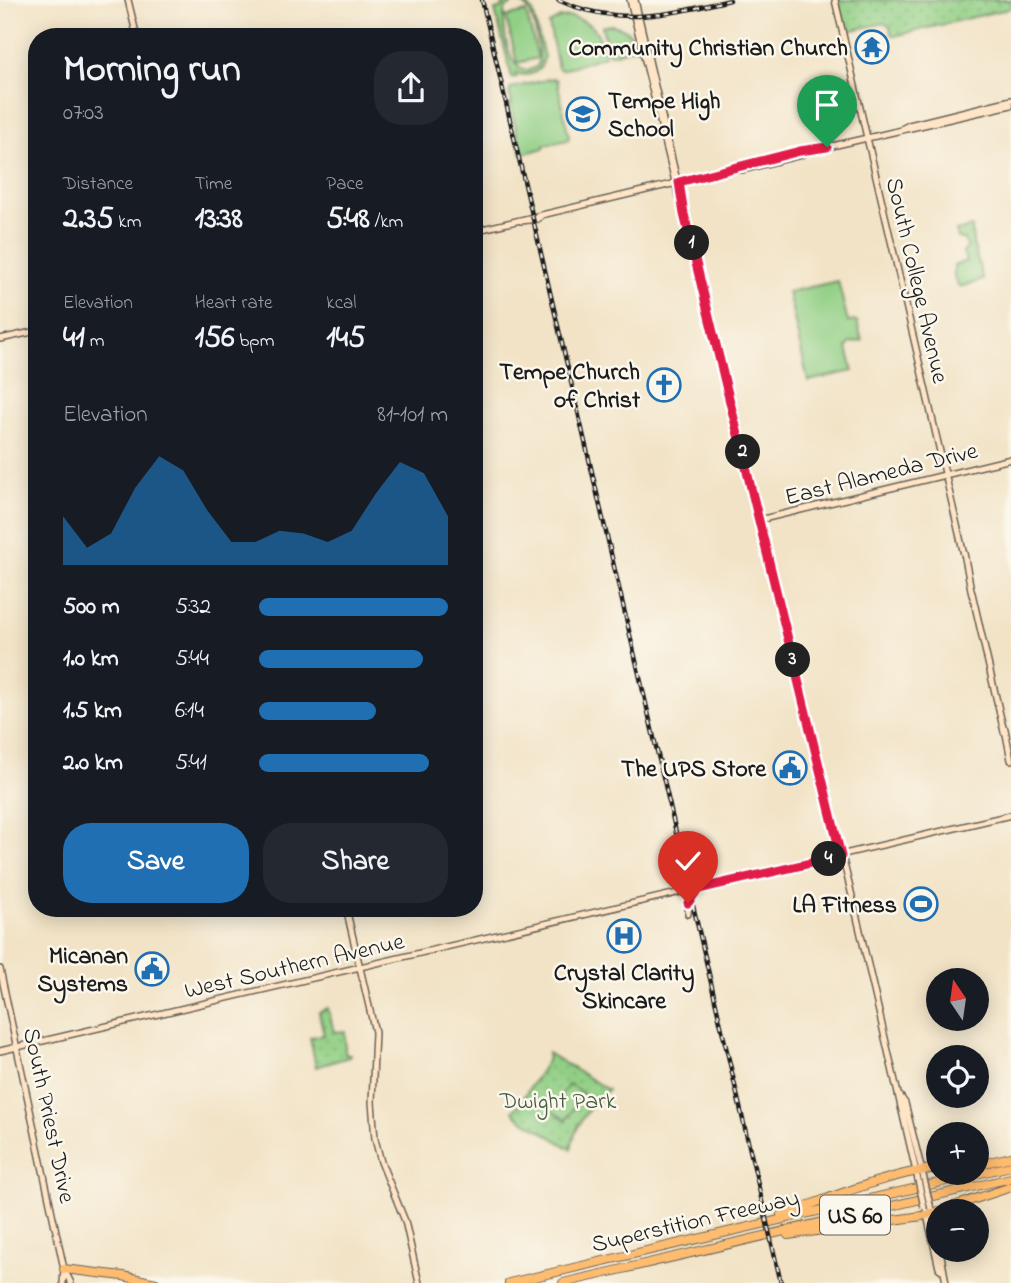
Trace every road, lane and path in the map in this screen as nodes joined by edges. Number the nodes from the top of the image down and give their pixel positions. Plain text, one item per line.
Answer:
1 (128, 0) edge
2 (633, 0) edge
3 (836, 2) edge
4 (135, 28) edge
5 (1011, 102) edge
6 (867, 137) junction
7 (677, 183) junction
8 (483, 229) edge
9 (28, 333) edge
10 (0, 339) edge
11 (1011, 459) edge
12 (945, 475) junction
13 (760, 520) junction
14 (1011, 760) edge
15 (1011, 815) edge
16 (841, 856) junction
17 (698, 889) junction
18 (688, 914) dead end
19 (348, 917) edge
20 (360, 968) junction
21 (0, 969) edge
22 (18, 1046) junction
23 (0, 1051) edge
24 (1011, 1157) edge
25 (989, 1162) edge
26 (1011, 1166) edge
27 (926, 1173) edge
28 (920, 1175) junction
29 (1011, 1178) edge
30 (1011, 1187) edge
31 (928, 1199) edge
32 (972, 1199) edge
33 (926, 1212) edge
34 (735, 1231) junction
35 (699, 1252) junction
36 (938, 1262) edge
37 (943, 1262) edge
38 (64, 1269) junction
39 (943, 1271) junction
40 (63, 1283) edge
41 (71, 1283) edge
42 (156, 1283) edge
43 (419, 1283) edge
44 (509, 1283) edge
45 (564, 1283) edge
46 (946, 1283) edge

1 - 4 main road
2 - 7 main road
3 - 6 main road, South College Avenue
5 - 6 main road
6 - 7 main road
6 - 12 main road, South College Avenue
7 - 8 main road
7 - 13 main road
9 - 10 main road
11 - 12 main road, East Alameda Drive
12 - 13 main road, East Alameda Drive
12 - 14 main road, South College Avenue
13 - 16 main road
15 - 16 main road, West Southern Avenue
16 - 17 main road, West Southern Avenue
16 - 28 main road
17 - 18 main road
17 - 20 main road, West Southern Avenue
19 - 20 main road
20 - 22 main road, West Southern Avenue
20 - 43 main road
21 - 22 main road, South Priest Drive
22 - 23 main road, West Southern Avenue
22 - 38 main road, South Priest Drive
24 - 25 highway
26 - 34 highway, Superstition Freeway / US 60
27 - 28 highway
28 - 31 main road, bridge
28 - 34 highway
29 - 35 highway, Superstition Freeway / US 60
30 - 32 highway
33 - 35 highway
34 - 44 highway, Superstition Freeway / US 60
35 - 45 highway, Superstition Freeway / US 60
36 - 39 main road
37 - 39 main road
38 - 40 main road, South Priest Drive
38 - 41 main road, South Priest Drive
38 - 42 highway
39 - 46 main road

